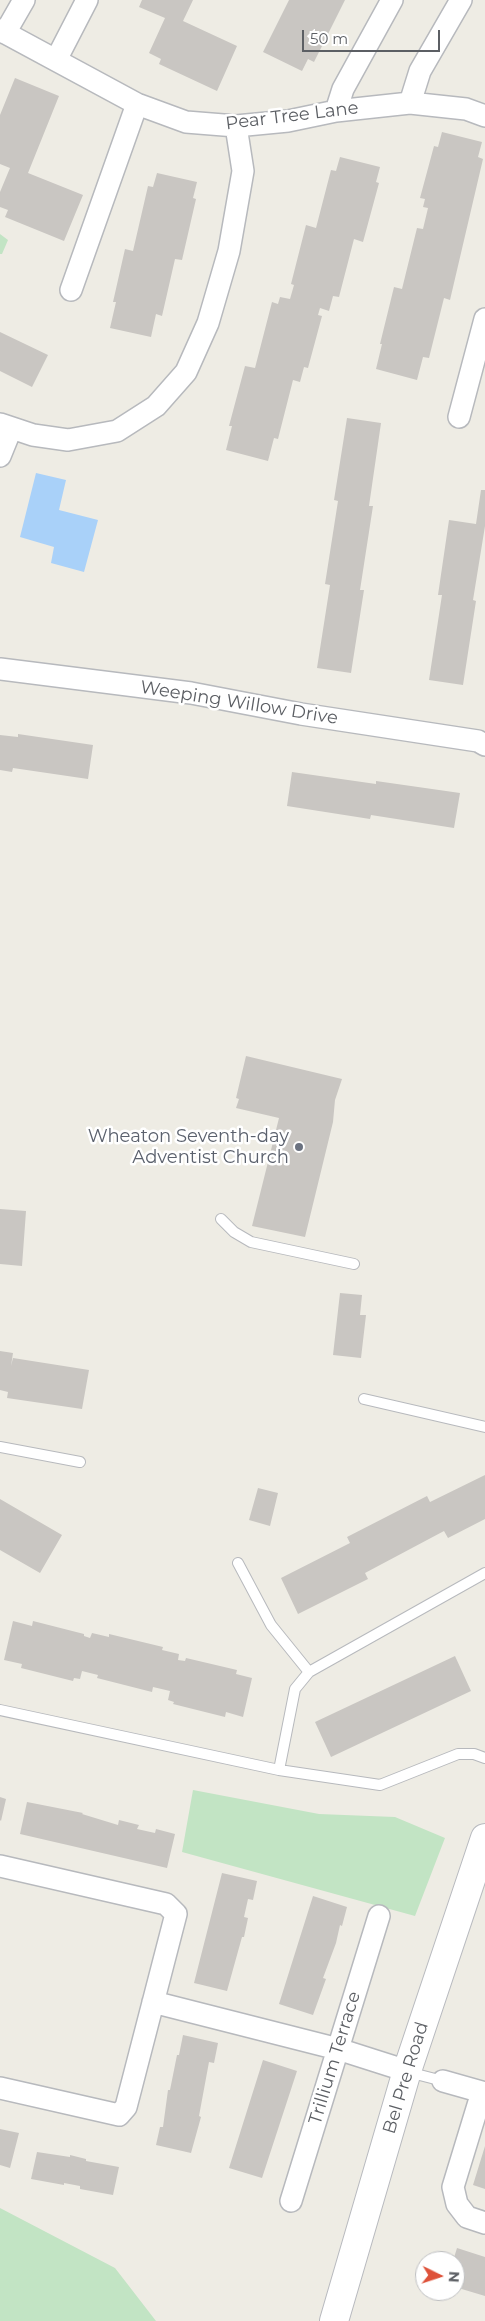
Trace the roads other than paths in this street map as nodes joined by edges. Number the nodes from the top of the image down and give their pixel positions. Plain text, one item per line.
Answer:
1 (24, 0) edge
2 (87, 0) edge
3 (392, 0) edge
4 (460, 0) edge
5 (3, 32) edge
6 (56, 60) junction
7 (410, 103) junction
8 (137, 104) junction
9 (336, 111) junction
10 (485, 116) edge
11 (236, 126) junction
12 (71, 290) dead end
13 (485, 319) edge
14 (459, 417) dead end
15 (6, 426) edge
16 (0, 456) edge
17 (0, 669) edge
18 (483, 742) edge
19 (221, 1219) dead end
20 (354, 1264) dead end
21 (364, 1399) dead end
22 (485, 1427) edge
23 (0, 1447) edge
24 (80, 1462) dead end
25 (238, 1563) dead end
26 (485, 1573) edge
27 (309, 1672) junction
28 (0, 1710) edge
29 (485, 1758) edge
30 (279, 1770) junction
31 (485, 1838) edge
32 (0, 1866) edge
33 (379, 1916) dead end
34 (153, 2002) junction
35 (338, 2049) junction
36 (407, 2071) junction
37 (443, 2081) joint
38 (0, 2088) edge
39 (484, 2089) edge
40 (292, 2201) dead end
41 (485, 2223) edge
42 (334, 2321) edge

1 - 5 street
2 - 6 street
3 - 9 street
4 - 7 street
5 - 6 street, Pear Tree Lane
6 - 8 street, Pear Tree Lane
7 - 9 street, Pear Tree Lane
7 - 10 street, Pear Tree Lane
8 - 11 street, Pear Tree Lane
8 - 12 street
9 - 11 street, Pear Tree Lane
11 - 15 street
13 - 14 street
15 - 16 street
17 - 18 street, Weeping Willow Drive
19 - 20 lane
21 - 22 lane
23 - 24 lane
25 - 27 lane
26 - 27 lane
27 - 30 lane
28 - 30 lane
29 - 30 lane
31 - 36 main road, Bel Pre Road
32 - 34 street
33 - 35 street, Trillium Terrace
34 - 35 street
34 - 38 street
35 - 36 street
35 - 40 street, Trillium Terrace
36 - 37 lane
36 - 42 main road, Bel Pre Road
37 - 39 street
39 - 41 street

